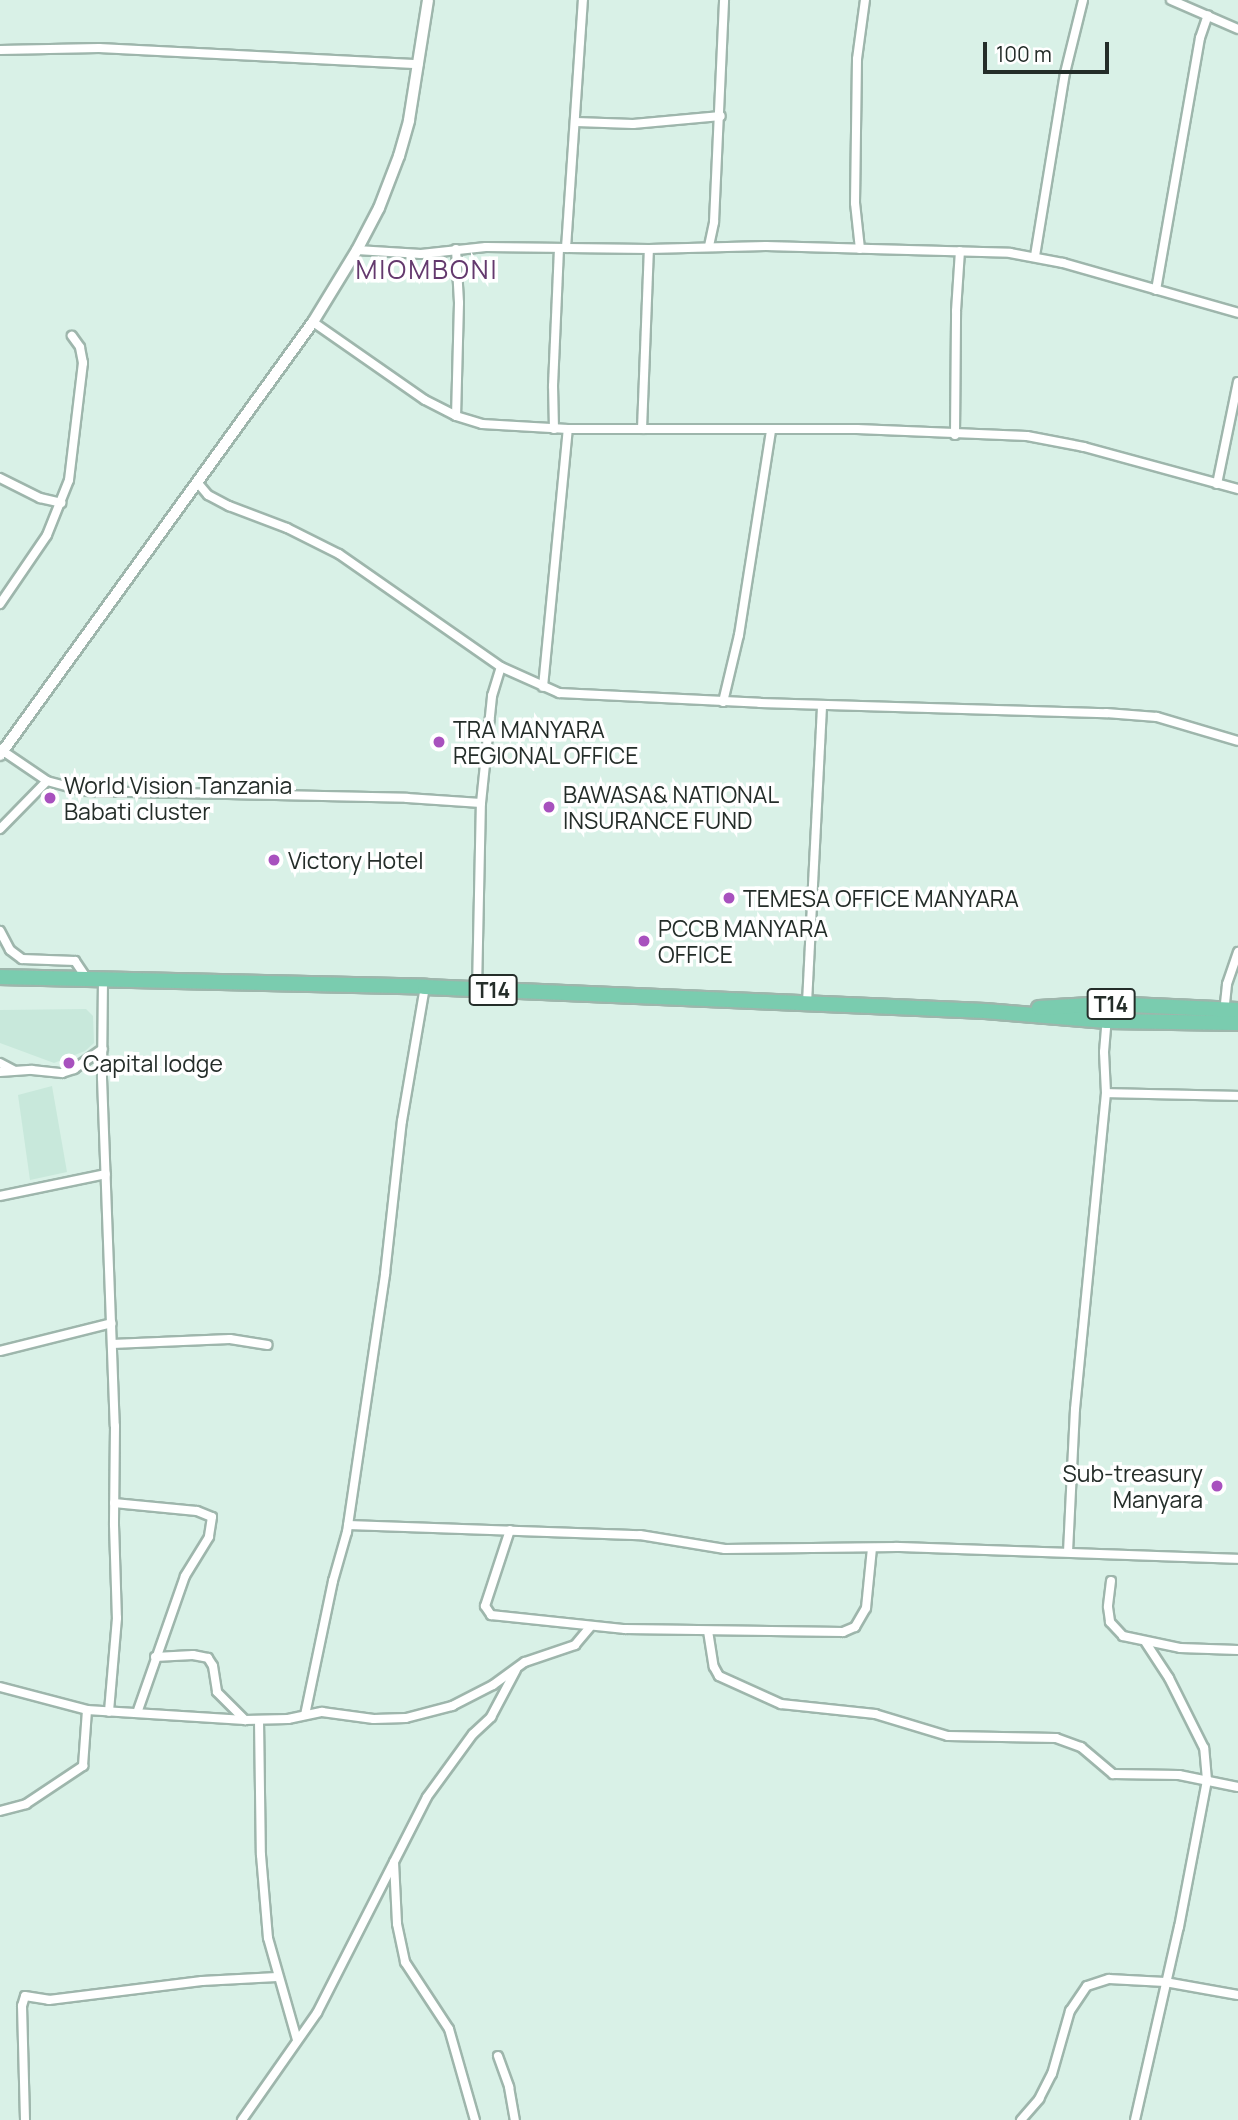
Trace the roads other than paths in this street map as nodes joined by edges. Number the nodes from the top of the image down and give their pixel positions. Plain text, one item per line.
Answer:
1 (428, 0) edge
2 (583, 0) edge
3 (724, 0) edge
4 (865, 0) edge
5 (1083, 0) edge
6 (1171, 0) edge
7 (1208, 15) junction
8 (1238, 29) edge
9 (0, 50) edge
10 (419, 64) junction
11 (721, 116) junction
12 (576, 122) junction
13 (709, 246) junction
14 (562, 248) junction
15 (456, 249) junction
16 (649, 249) junction
17 (860, 249) junction
18 (357, 250) junction
19 (960, 251) junction
20 (1035, 256) junction
21 (1156, 290) junction
22 (1238, 313) edge
23 (313, 323) junction
24 (72, 336) dead end
25 (1238, 382) edge
26 (456, 416) junction
27 (554, 429) junction
28 (568, 429) junction
29 (642, 429) junction
30 (771, 430) junction
31 (956, 435) junction
32 (0, 478) edge
33 (197, 482) junction
34 (1217, 484) junction
35 (1238, 489) edge
36 (61, 503) junction
37 (0, 604) edge
38 (501, 667) junction
39 (543, 687) junction
40 (723, 702) junction
41 (822, 705) junction
42 (1238, 741) edge
43 (1, 752) edge
44 (47, 781) junction
45 (481, 803) junction
46 (0, 829) edge
47 (0, 931) edge
48 (1238, 951) edge
49 (0, 977) edge
50 (88, 979) junction
51 (103, 979) junction
52 (425, 987) junction
53 (477, 990) junction
54 (807, 1003) junction
55 (1108, 1004) junction
56 (985, 1011) junction
57 (1228, 1014) edge
58 (1107, 1021) junction
59 (1238, 1023) edge
60 (103, 1049) junction
61 (0, 1063) edge
62 (13, 1070) junction
63 (0, 1072) edge
64 (1106, 1093) junction
65 (1238, 1096) edge
66 (106, 1174) junction
67 (0, 1196) edge
68 (112, 1323) junction
69 (112, 1344) junction
70 (268, 1345) dead end
71 (0, 1350) edge
72 (114, 1503) junction
73 (348, 1525) junction
74 (510, 1530) junction
75 (872, 1548) junction
76 (1068, 1552) junction
77 (1238, 1559) edge
78 (1111, 1581) dead end
79 (590, 1627) junction
80 (708, 1631) junction
81 (1146, 1643) junction
82 (1238, 1650) edge
83 (155, 1657) junction
84 (516, 1668) junction
85 (0, 1688) edge
86 (87, 1710) junction
87 (109, 1712) junction
88 (137, 1713) junction
89 (305, 1715) junction
90 (245, 1720) junction
91 (259, 1720) junction
92 (1207, 1780) junction
93 (1238, 1787) edge
94 (0, 1811) edge
95 (394, 1862) junction
96 (277, 1977) junction
97 (1165, 1983) junction
98 (1238, 1995) edge
99 (297, 2040) junction
100 (498, 2056) dead end
101 (25, 2120) edge
102 (242, 2120) edge
103 (475, 2120) edge
104 (515, 2120) edge
105 (1021, 2120) edge
106 (1135, 2120) edge

1 - 10 street
2 - 12 street
3 - 11 street
4 - 17 street
5 - 20 street
6 - 7 street
7 - 8 street
7 - 21 street
9 - 10 street
10 - 18 street
11 - 12 street
11 - 13 street
12 - 14 street
13 - 16 street
13 - 17 street
14 - 15 street
14 - 16 street
14 - 27 street
15 - 18 street
15 - 26 street
16 - 29 street
17 - 19 street
18 - 23 street
19 - 20 street
19 - 31 street
20 - 21 street
21 - 22 street
23 - 26 street
23 - 33 street
24 - 36 street
25 - 34 street
26 - 27 street
27 - 28 street
28 - 29 street
28 - 39 street
29 - 30 street
30 - 31 street
30 - 40 street
31 - 34 street
32 - 36 street
33 - 38 street
33 - 43 street
34 - 35 street
36 - 37 street
38 - 39 street
38 - 45 street
39 - 40 street
40 - 41 street
41 - 42 street
41 - 54 street
43 - 44 street
44 - 45 street
44 - 46 street
45 - 53 street
47 - 50 street
48 - 57 street
49 - 50 highway, T14
50 - 51 highway, T14
51 - 52 highway, T14
51 - 60 street
52 - 53 highway, T14
52 - 73 street
53 - 54 highway, T14
54 - 56 highway, T14
55 - 56 highway, T14
55 - 57 highway, T14
55 - 58 street
56 - 58 highway, T14
57 - 58 highway, T14
57 - 59 highway, T14
58 - 64 street
60 - 62 street
60 - 66 street
61 - 62 street
62 - 63 street
64 - 65 street
64 - 76 street
66 - 67 street
66 - 68 street
68 - 69 street
68 - 71 street
69 - 70 street
69 - 72 street
72 - 83 street
72 - 87 street
73 - 74 street
73 - 89 street
74 - 75 street
74 - 79 street
75 - 76 street
75 - 80 street
76 - 77 street
78 - 81 street
79 - 80 street
79 - 84 street
80 - 92 street
81 - 82 street
81 - 92 street
83 - 88 street
83 - 90 street
84 - 89 street
84 - 95 street
85 - 86 street
86 - 87 street
86 - 94 street
87 - 88 street
88 - 90 street
89 - 91 street
90 - 91 street
91 - 96 street
92 - 93 street
92 - 97 street
95 - 99 street
95 - 103 street
96 - 99 street
96 - 101 street
97 - 98 street
97 - 105 street
97 - 106 street
99 - 102 street
100 - 104 street

